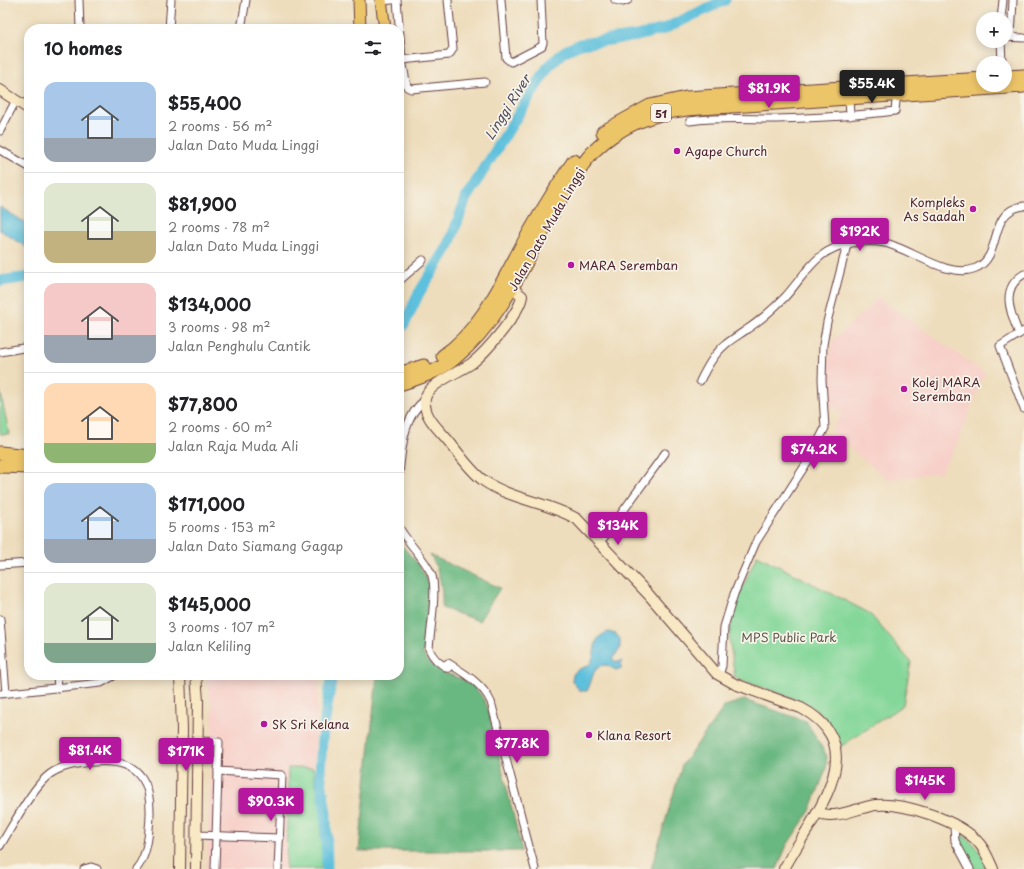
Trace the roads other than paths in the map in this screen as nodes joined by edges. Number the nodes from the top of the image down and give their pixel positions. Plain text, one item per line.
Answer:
1 (79, 0) edge
2 (171, 0) edge
3 (246, 0) edge
4 (359, 0) edge
5 (384, 0) edge
6 (397, 0) edge
7 (448, 0) edge
8 (501, 0) edge
9 (541, 0) edge
10 (615, 0) edge
11 (628, 0) edge
12 (1003, 0) edge
13 (1013, 0) edge
14 (1002, 12) edge
15 (1011, 12) edge
16 (80, 24) edge
17 (169, 24) edge
18 (242, 24) edge
19 (360, 24) edge
20 (385, 24) edge
21 (399, 24) edge
22 (1012, 37) edge
23 (1024, 38) edge
24 (404, 60) edge
25 (404, 71) edge
26 (1024, 76) edge
27 (1012, 77) edge
28 (976, 80) edge
29 (485, 82) dead end
30 (1024, 86) edge
31 (897, 89) junction
32 (0, 90) edge
33 (849, 98) junction
34 (15, 102) junction
35 (24, 106) edge
36 (850, 116) junction
37 (690, 121) dead end
38 (0, 131) edge
39 (0, 150) edge
40 (24, 164) edge
41 (1024, 206) edge
42 (847, 245) junction
43 (423, 260) dead end
44 (1024, 274) edge
45 (404, 277) edge
46 (507, 284) junction
47 (1021, 333) edge
48 (24, 348) edge
49 (0, 352) edge
50 (404, 372) edge
51 (700, 381) dead end
52 (404, 382) edge
53 (1021, 396) edge
54 (425, 400) junction
55 (1024, 409) edge
56 (404, 439) edge
57 (0, 453) edge
58 (665, 453) dead end
59 (24, 455) edge
60 (0, 466) edge
61 (24, 467) edge
62 (404, 536) edge
63 (600, 544) junction
64 (24, 563) edge
65 (0, 565) edge
66 (0, 619) edge
67 (719, 675) junction
68 (57, 680) edge
69 (106, 680) edge
70 (180, 680) edge
71 (196, 680) edge
72 (58, 689) junction
73 (3, 694) edge
74 (197, 741) junction
75 (218, 771) junction
76 (817, 812) junction
77 (954, 826) junction
78 (197, 835) junction
79 (216, 836) junction
80 (280, 838) junction
81 (0, 846) edge
82 (84, 869) edge
83 (97, 869) edge
84 (136, 869) edge
85 (180, 869) edge
86 (196, 869) edge
87 (215, 869) edge
88 (278, 869) edge
89 (535, 869) edge
90 (784, 869) edge
91 (970, 869) edge
92 (993, 869) edge

1 - 16 street
2 - 17 street
3 - 18 street
4 - 19 main road
5 - 20 main road
6 - 21 street
7 - 24 street
8 - 9 street
10 - 11 street
12 - 14 street
13 - 15 street
22 - 23 street
25 - 29 street
26 - 27 highway
28 - 31 highway, Jalan Dato Muda Linggi / 51
30 - 31 highway, Jalan Dato Muda Linggi / 51
31 - 33 highway, Jalan Dato Muda Linggi / 51
31 - 36 street
31 - 46 highway, Jalan Dato Muda Linggi / 51
32 - 34 street
33 - 36 street
33 - 46 highway, Jalan Dato Muda Linggi / 51
34 - 35 street
34 - 38 street
36 - 37 street
39 - 40 street
41 - 42 street
42 - 51 street
42 - 67 street
43 - 45 street
44 - 47 street
46 - 50 highway, Jalan Dato Muda Linggi / 51
46 - 52 highway, Jalan Dato Muda Linggi / 51
46 - 54 street
47 - 53 street
48 - 49 street
53 - 55 street
54 - 56 street
54 - 63 street
57 - 59 highway
58 - 63 street
60 - 61 highway
62 - 89 street
63 - 67 street
64 - 65 street
66 - 73 street
67 - 76 street
68 - 72 street
69 - 72 street
70 - 85 street
71 - 74 street
72 - 73 street
74 - 75 street
74 - 78 street
75 - 79 street
75 - 80 street
76 - 77 street
76 - 90 street
77 - 91 street
77 - 92 street
78 - 79 street
78 - 86 street
79 - 80 street
79 - 87 street
80 - 88 street
81 - 84 street
82 - 83 street

